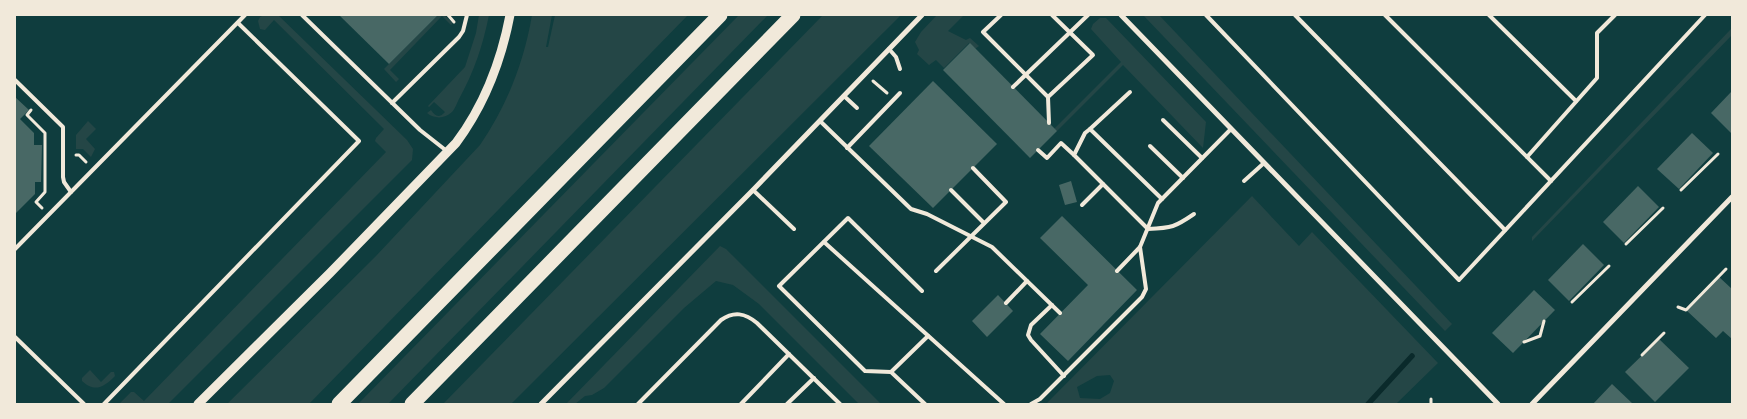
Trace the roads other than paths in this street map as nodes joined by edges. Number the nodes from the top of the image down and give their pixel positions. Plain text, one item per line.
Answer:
1 (245, 15) edge
2 (302, 15) edge
3 (467, 15) edge
4 (510, 15) edge
5 (720, 15) edge
6 (793, 15) edge
7 (922, 15) edge
8 (1000, 15) edge
9 (1052, 15) edge
10 (1088, 15) edge
11 (1121, 15) edge
12 (1206, 15) edge
13 (1295, 15) edge
14 (1385, 15) edge
15 (1489, 15) edge
16 (1615, 15) edge
17 (1705, 15) edge
18 (238, 23) junction
19 (1070, 32) junction
20 (889, 49) junction
21 (900, 69) dead end
22 (1026, 75) junction
23 (15, 80) edge
24 (1014, 87) dead end
25 (1130, 92) dead end
26 (900, 93) dead end
27 (844, 96) junction
28 (1048, 97) junction
29 (1576, 101) junction
30 (392, 103) junction
31 (856, 108) dead end
32 (1163, 120) dead end
33 (820, 121) junction
34 (1049, 123) dead end
35 (1090, 129) junction
36 (1231, 129) junction
37 (1150, 146) dead end
38 (847, 148) junction
39 (1038, 150) dead end
40 (448, 152) junction
41 (1074, 155) junction
42 (1527, 157) junction
43 (1202, 158) junction
44 (1264, 163) junction
45 (973, 168) dead end
46 (1183, 178) junction
47 (1244, 181) dead end
48 (1551, 181) junction
49 (1103, 184) junction
50 (753, 190) junction
51 (951, 190) dead end
52 (71, 192) junction
53 (1732, 197) edge
54 (1162, 199) junction
55 (1082, 205) dead end
56 (1194, 214) dead end
57 (984, 224) junction
58 (794, 229) dead end
59 (1148, 229) junction
60 (1506, 230) junction
61 (971, 236) junction
62 (824, 242) junction
63 (1140, 247) junction
64 (15, 249) edge
65 (936, 271) dead end
66 (1117, 271) dead end
67 (1027, 281) junction
68 (922, 291) dead end
69 (1006, 304) dead end
70 (1052, 305) junction
71 (1060, 313) dead end
72 (928, 336) junction
73 (15, 337) edge
74 (789, 354) junction
75 (891, 372) junction
76 (1064, 376) junction
77 (814, 378) junction
78 (84, 404) edge
79 (104, 404) edge
80 (198, 404) edge
81 (339, 404) edge
82 (412, 404) edge
83 (541, 404) edge
84 (638, 404) edge
85 (741, 404) edge
86 (787, 404) edge
87 (840, 404) edge
88 (925, 404) edge
89 (1004, 404) edge
90 (1030, 404) edge
91 (1498, 404) edge
92 (1532, 404) edge

1 - 18 lane
2 - 30 lane
3 - 30 lane
4 - 40 street
5 - 81 highway
6 - 82 highway
7 - 20 street
8 - 22 lane
9 - 19 lane
10 - 19 lane
11 - 36 street
12 - 60 lane
13 - 60 lane
14 - 42 lane
15 - 29 lane
16 - 29 lane
17 - 48 lane
18 - 52 lane
18 - 79 lane
19 - 22 lane
19 - 28 lane
20 - 21 lane
20 - 27 street
22 - 24 lane
22 - 28 lane
23 - 52 lane
25 - 35 lane
26 - 38 lane
27 - 31 lane
27 - 33 street
28 - 34 lane
29 - 42 lane
30 - 40 lane
32 - 43 lane
33 - 38 lane
33 - 50 street
35 - 41 lane
35 - 54 lane
36 - 43 lane
36 - 44 street
37 - 46 lane
38 - 61 lane
39 - 41 lane
40 - 80 street
41 - 49 lane
42 - 48 lane
43 - 46 lane
44 - 47 lane
44 - 91 street
45 - 57 lane
46 - 54 lane
48 - 60 lane
49 - 55 lane
49 - 59 lane
50 - 58 lane
50 - 83 street
51 - 57 lane
52 - 64 lane
53 - 92 street
54 - 59 lane
56 - 59 lane
57 - 61 lane
59 - 63 lane
61 - 65 lane
61 - 67 lane
62 - 68 lane
62 - 72 lane
62 - 75 lane
63 - 66 lane
63 - 76 lane
67 - 69 lane
67 - 70 lane
70 - 71 lane
70 - 76 lane
72 - 75 lane
72 - 89 lane
73 - 78 lane
74 - 77 lane
74 - 84 lane
74 - 85 lane
75 - 88 lane
76 - 90 lane
77 - 86 lane
77 - 87 lane

